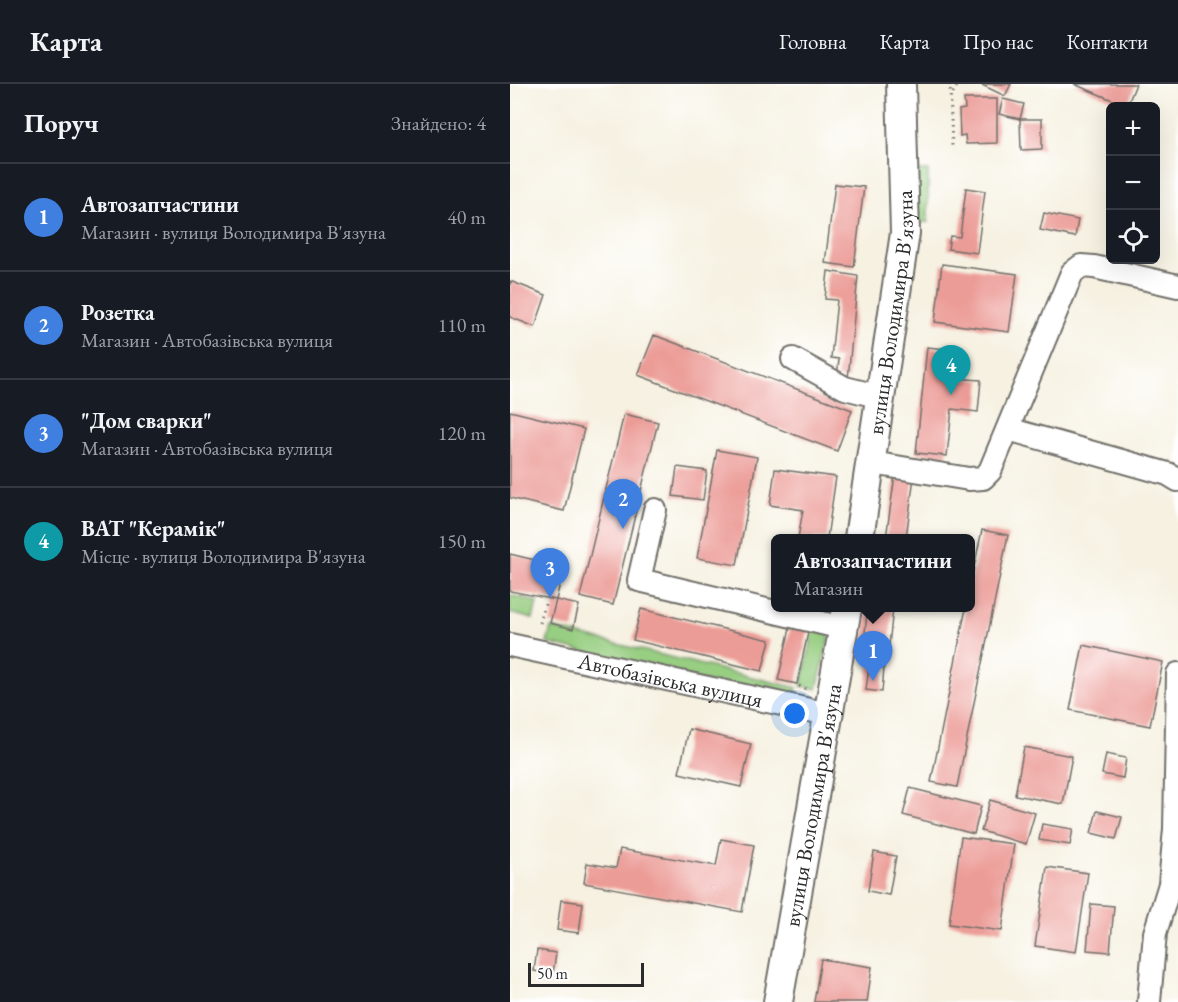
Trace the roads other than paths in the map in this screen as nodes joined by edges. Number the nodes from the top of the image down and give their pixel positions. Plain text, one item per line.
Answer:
1 (901, 84) edge
2 (1178, 286) edge
3 (792, 359) dead end
4 (881, 397) junction
5 (1008, 429) junction
6 (872, 463) junction
7 (1178, 480) edge
8 (655, 510) dead end
9 (860, 534) edge
10 (771, 604) edge
11 (812, 612) edge
12 (845, 618) edge
13 (510, 645) edge
14 (1178, 674) edge
15 (828, 714) junction
16 (778, 1002) edge
17 (1149, 1002) edge

1 - 4 main road, вулиця Володимира В'язуна
2 - 5 street
3 - 4 street
4 - 6 main road, вулиця Володимира В'язуна
5 - 6 street
5 - 7 street
6 - 9 main road, вулиця Володимира В'язуна
8 - 10 street
11 - 12 street
12 - 15 main road, вулиця Володимира В'язуна
13 - 15 street, Автобазівська вулиця
14 - 17 street
15 - 16 main road, вулиця Володимира В'язуна

